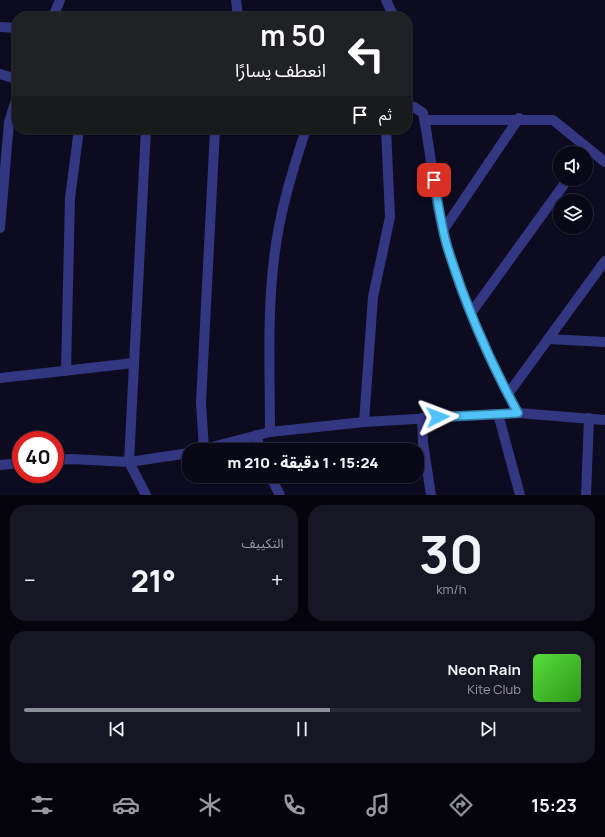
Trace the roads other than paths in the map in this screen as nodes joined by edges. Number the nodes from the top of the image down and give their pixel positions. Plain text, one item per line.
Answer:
1 (60, 0) edge
2 (236, 0) edge
3 (386, 0) edge
4 (55, 12) edge
5 (237, 12) edge
6 (392, 12) edge
7 (0, 27) edge
8 (12, 28) edge
9 (0, 74) edge
10 (12, 78) edge
11 (412, 107) edge
12 (12, 113) edge
13 (519, 118) junction
14 (424, 120) junction
15 (77, 134) edge
16 (146, 134) edge
17 (215, 134) edge
18 (304, 134) edge
19 (386, 134) edge
20 (581, 146) edge
21 (593, 155) edge
22 (605, 162) edge
23 (563, 186) edge
24 (0, 228) edge
25 (444, 229) junction
26 (604, 265) edge
27 (471, 313) junction
28 (548, 339) junction
29 (605, 342) edge
30 (134, 364) junction
31 (66, 371) junction
32 (0, 378) edge
33 (508, 394) junction
34 (518, 413) junction
35 (498, 414) junction
36 (422, 418) junction
37 (589, 418) junction
38 (605, 420) edge
39 (364, 422) junction
40 (270, 432) junction
41 (256, 435) junction
42 (202, 443) edge
43 (227, 443) edge
44 (259, 443) edge
45 (182, 453) edge
46 (64, 459) edge
47 (129, 462) junction
48 (12, 464) edge
49 (0, 465) edge
50 (274, 483) edge
51 (146, 495) edge
52 (280, 495) edge
53 (431, 495) edge
54 (520, 495) edge
55 (586, 495) edge

1 - 4 street
2 - 5 street
3 - 6 street
7 - 8 street
9 - 10 street
11 - 14 street
12 - 24 street
13 - 14 street
13 - 20 street
13 - 25 street
14 - 25 street
15 - 31 street
16 - 30 street
17 - 42 street
18 - 40 street
19 - 39 street
21 - 22 street
23 - 27 street
25 - 27 street
26 - 28 street
27 - 33 street
28 - 29 street
28 - 33 street
30 - 31 street
30 - 47 street
31 - 32 street
33 - 34 street
34 - 35 street
34 - 37 street
35 - 36 street
35 - 54 street
36 - 39 street
36 - 53 street
37 - 38 street
37 - 55 street
39 - 40 street
40 - 41 street
41 - 43 street
41 - 44 street
45 - 47 street
46 - 47 street
47 - 51 street
48 - 49 street
50 - 52 street

